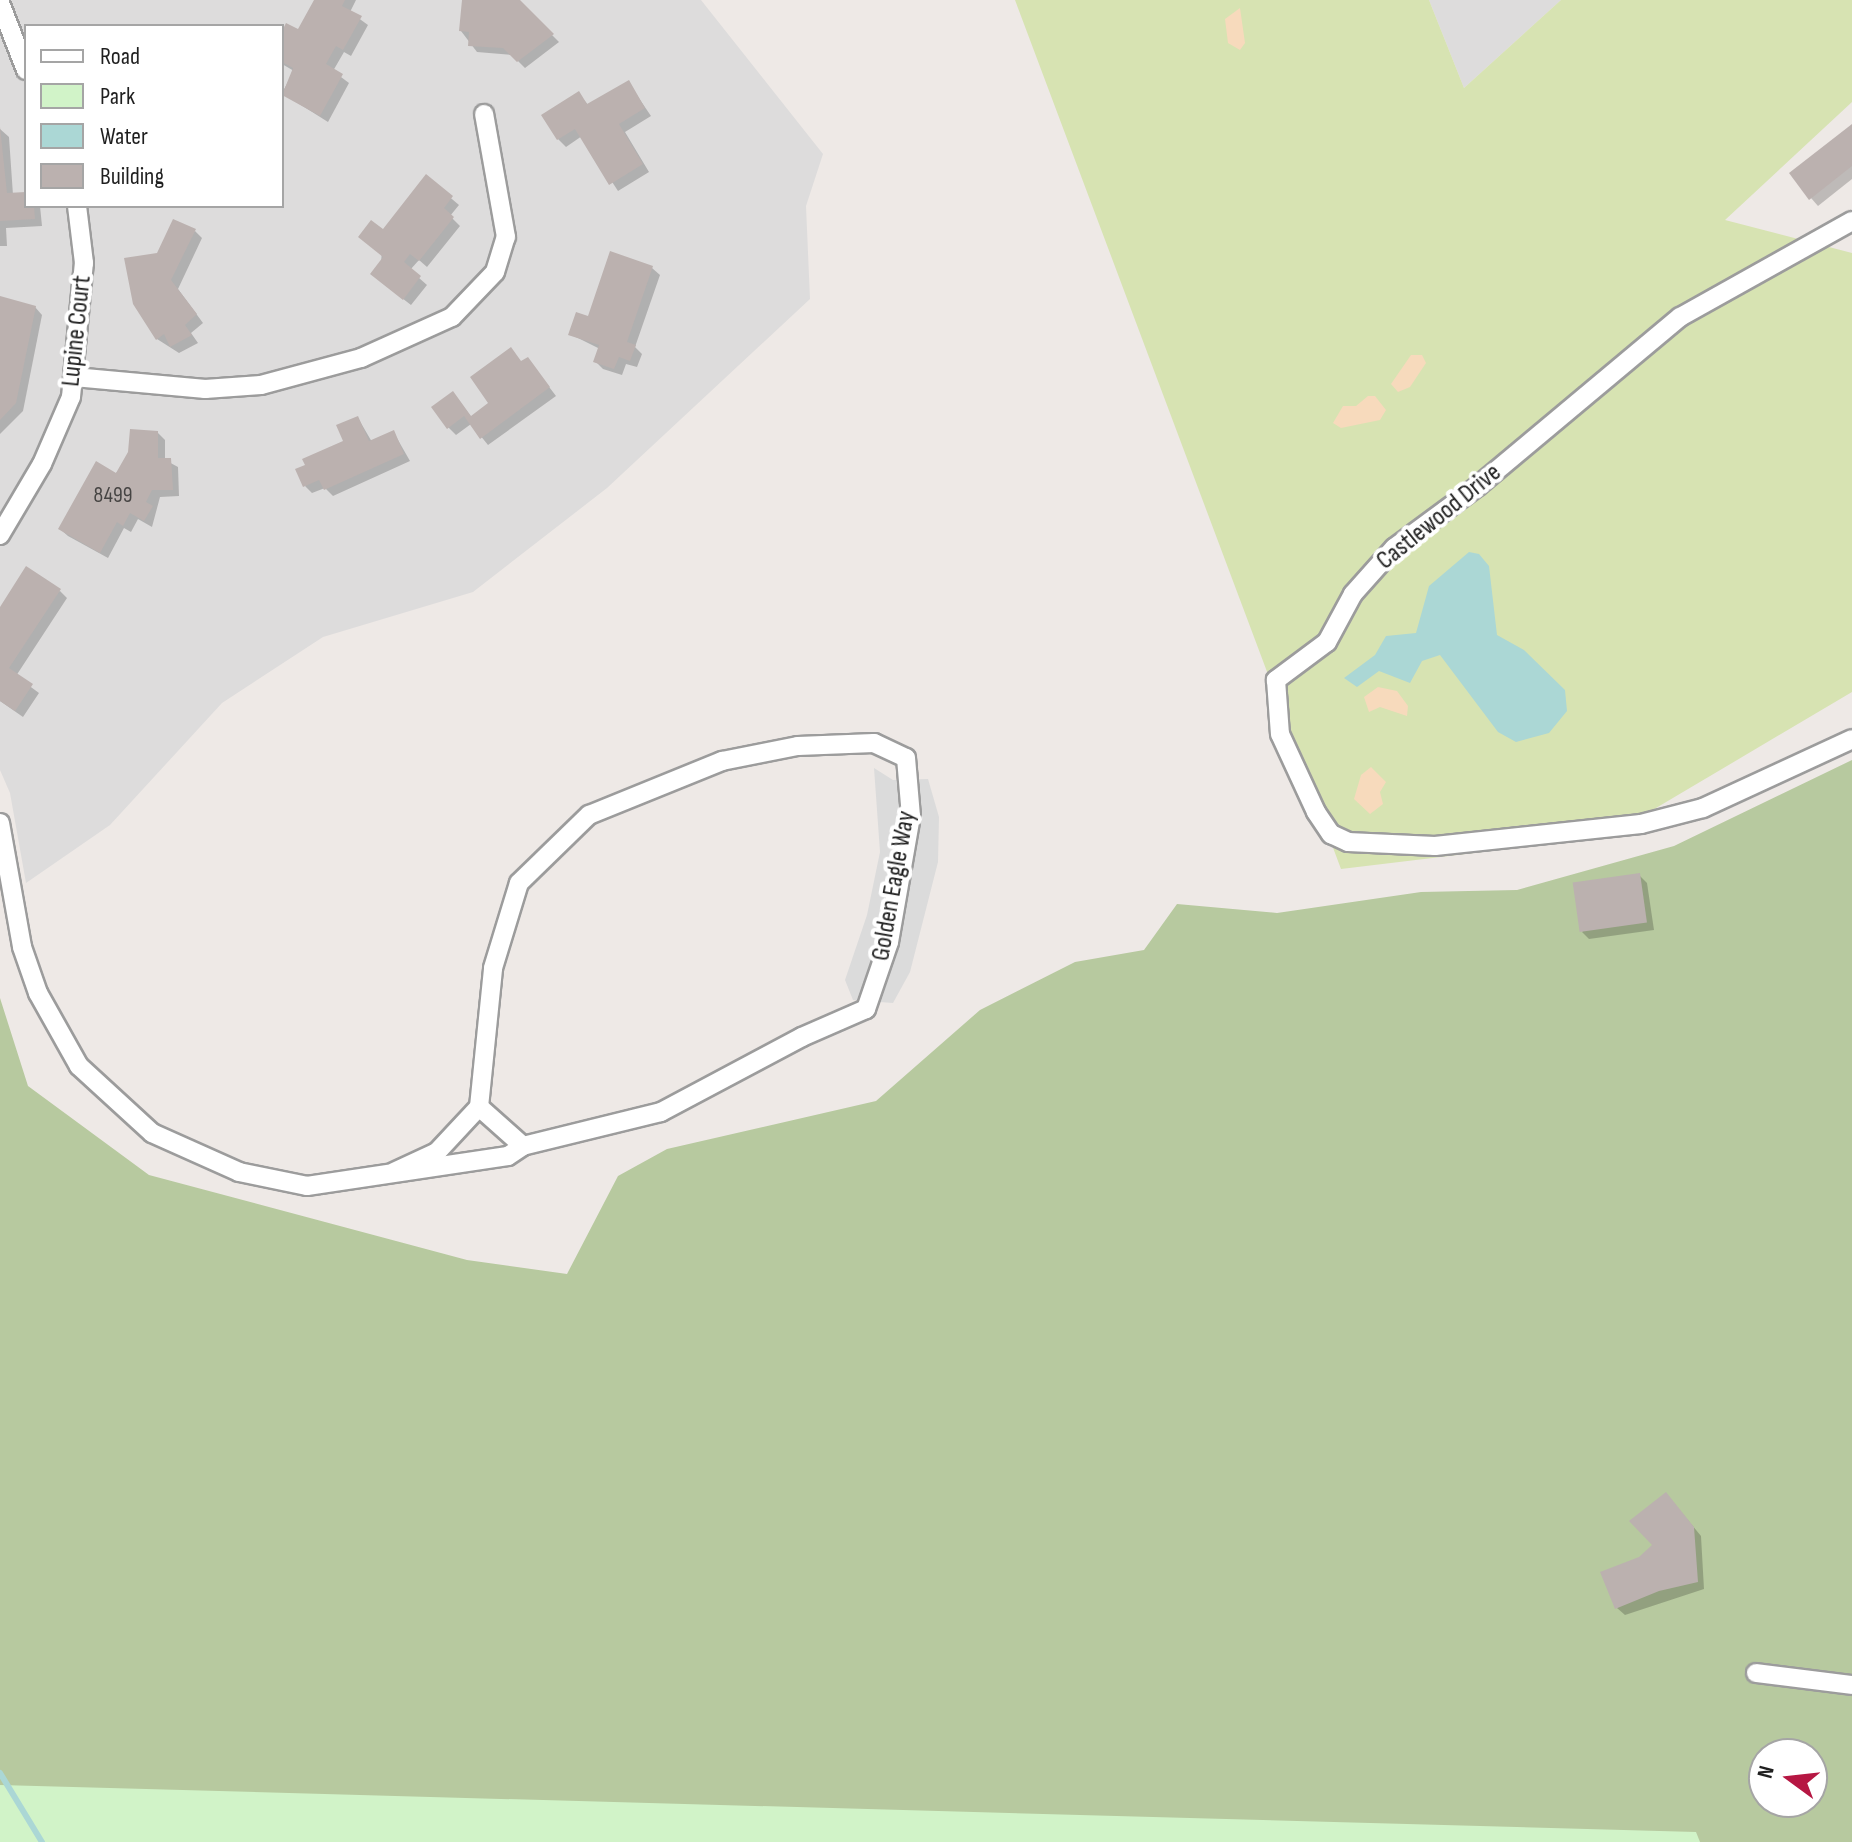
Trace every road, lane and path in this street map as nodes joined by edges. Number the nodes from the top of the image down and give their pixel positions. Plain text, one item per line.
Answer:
1 (0, 3) edge
2 (24, 65) edge
3 (484, 114) dead end
4 (77, 208) edge
5 (1852, 221) edge
6 (74, 377) junction
7 (0, 535) edge
8 (1852, 739) edge
9 (0, 823) edge
10 (479, 1107) junction
11 (523, 1146) junction
12 (394, 1172) junction
13 (1756, 1673) dead end
14 (1852, 1685) edge

1 - 2 street
3 - 6 street
4 - 6 street, Lupine Court
5 - 8 street, Castlewood Drive
6 - 7 street, Lupine Court
9 - 12 street, Golden Eagle Way
10 - 11 street
10 - 11 street, Golden Eagle Way
10 - 12 street, Golden Eagle Way
11 - 12 street, Golden Eagle Way
13 - 14 street

